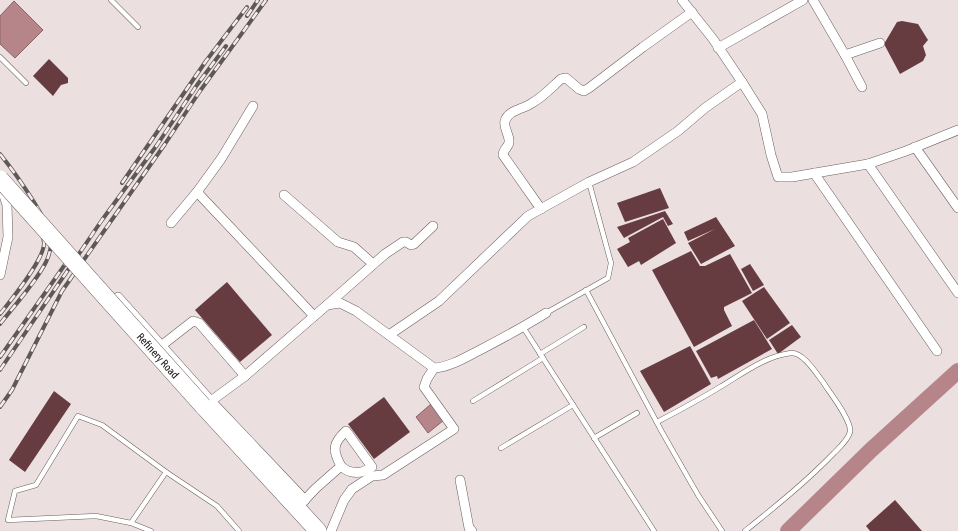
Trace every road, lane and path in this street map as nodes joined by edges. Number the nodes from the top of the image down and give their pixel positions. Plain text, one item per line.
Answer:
1 (111, 0) edge
2 (682, 0) edge
3 (803, 0) edge
4 (813, 0) edge
5 (692, 12) junction
6 (138, 27) dead end
7 (880, 43) dead end
8 (718, 48) junction
9 (845, 55) junction
10 (0, 57) edge
11 (742, 82) junction
12 (26, 83) dead end
13 (862, 87) dead end
14 (253, 106) dead end
15 (958, 130) edge
16 (915, 147) junction
17 (868, 164) junction
18 (814, 173) junction
19 (0, 180) edge
20 (589, 182) junction
21 (197, 192) junction
22 (284, 195) dead end
23 (958, 208) edge
24 (541, 209) junction
25 (4, 223) edge
26 (171, 223) dead end
27 (433, 226) dead end
28 (373, 264) junction
29 (0, 275) edge
30 (586, 290) junction
31 (958, 293) edge
32 (118, 297) dead end
33 (327, 305) junction
34 (546, 313) joint
35 (314, 316) junction
36 (523, 327) junction
37 (584, 327) dead end
38 (389, 335) junction
39 (161, 346) junction
40 (937, 351) dead end
41 (542, 356) junction
42 (434, 368) junction
43 (245, 376) junction
44 (211, 401) junction
45 (473, 401) dead end
46 (573, 406) junction
47 (637, 413) dead end
48 (656, 422) junction
49 (594, 438) junction
50 (502, 448) dead end
51 (342, 466) junction
52 (166, 472) junction
53 (460, 480) dead end
54 (301, 504) junction
55 (131, 523) junction
56 (150, 531) edge
57 (239, 531) edge
58 (318, 531) edge
59 (331, 531) edge
60 (472, 531) edge
61 (654, 531) edge
62 (722, 531) edge
63 (745, 531) edge

1 - 6 lane
2 - 5 street
3 - 8 street
4 - 9 street
5 - 8 street
5 - 24 street
7 - 9 street
8 - 11 street
9 - 13 street
10 - 12 lane
11 - 18 street
11 - 20 street
14 - 21 street
15 - 16 street
16 - 17 street
16 - 23 street
17 - 18 street
17 - 31 street
18 - 40 street
19 - 25 street
19 - 54 highway, Refinery Road, bridge
20 - 24 street
20 - 30 lane
21 - 26 street
21 - 35 street
22 - 28 street
24 - 38 street
25 - 29 street
27 - 28 street
28 - 33 street
30 - 34 lane
30 - 48 lane
32 - 39 street
33 - 35 street
33 - 38 street
34 - 36 street
35 - 43 street
36 - 41 lane
36 - 42 street
37 - 41 lane
38 - 42 street
39 - 43 street
39 - 44 street
41 - 45 lane
41 - 46 lane
42 - 59 street
43 - 44 street
44 - 54 street
46 - 49 lane
46 - 50 lane
47 - 49 lane
48 - 62 lane
48 - 63 lane
49 - 61 lane
51 - 51 street
51 - 54 street
52 - 55 lane
52 - 55 lane
52 - 57 lane
53 - 60 street
54 - 58 highway, Refinery Road
55 - 56 lane

